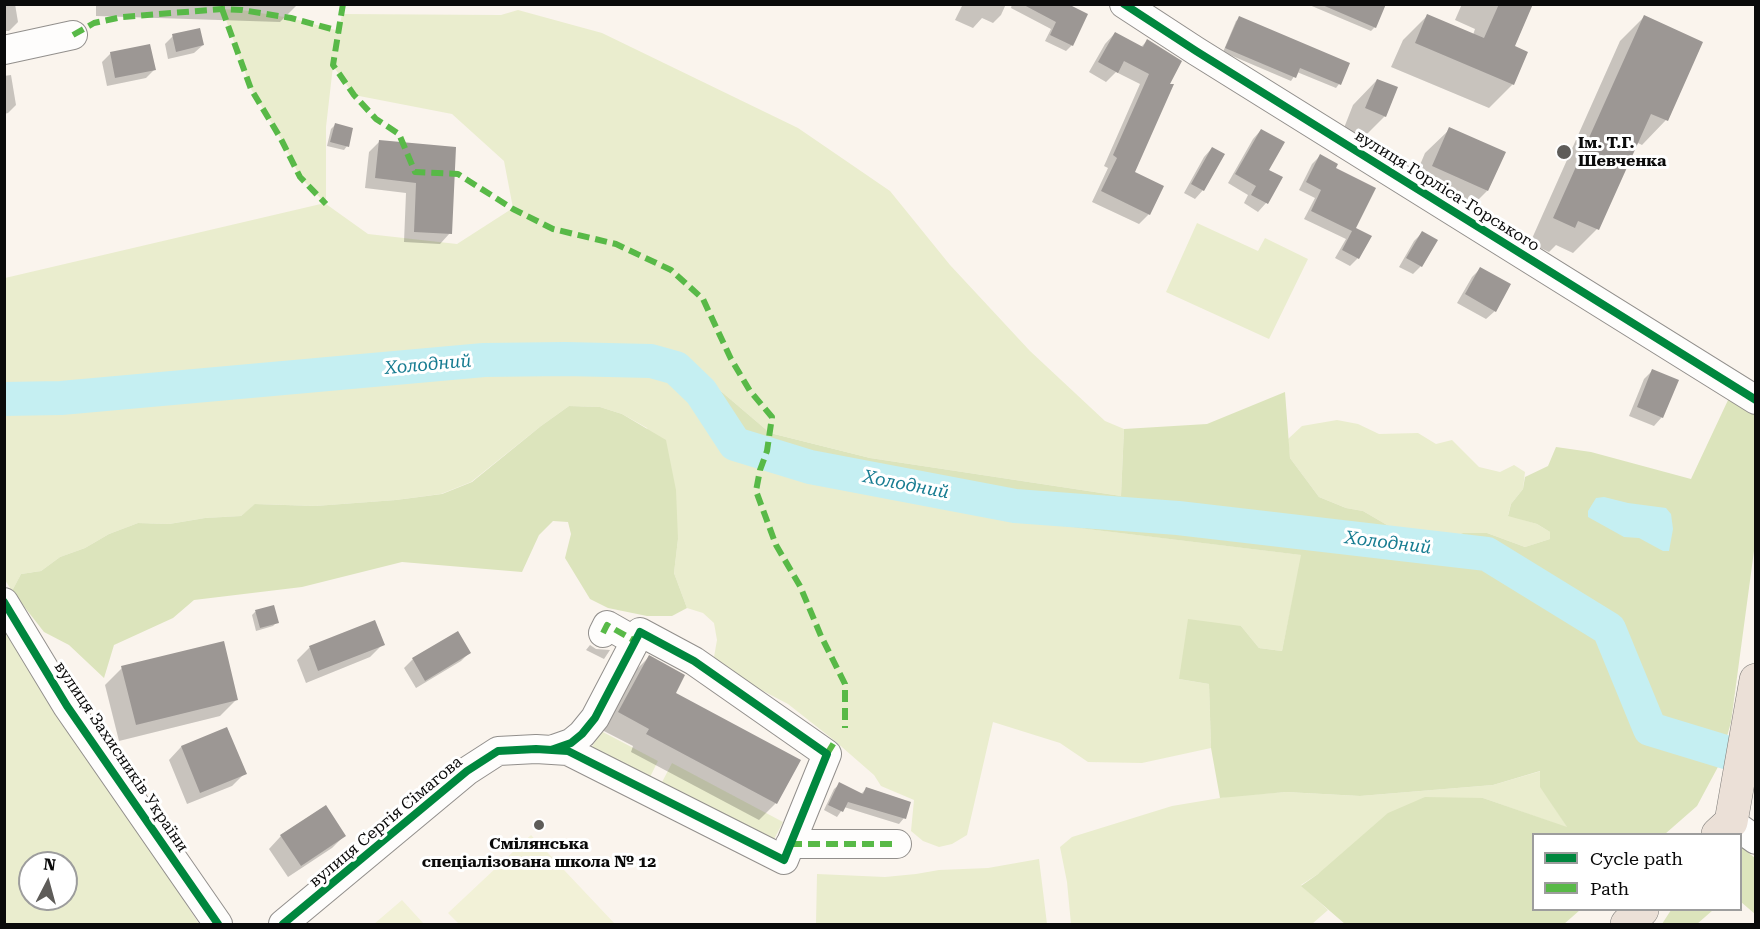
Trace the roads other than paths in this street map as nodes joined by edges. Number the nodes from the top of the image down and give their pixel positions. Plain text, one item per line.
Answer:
1 (1124, 4) edge
2 (73, 35) dead end
3 (4, 50) edge
4 (1755, 400) edge
5 (4, 602) edge
6 (1755, 680) edge
7 (551, 750) junction
8 (1735, 832) edge
9 (897, 844) dead end
10 (782, 850) junction
11 (1640, 911) edge
12 (218, 924) edge
13 (283, 924) edge
14 (1627, 924) edge

1 - 4 street, вулиця Горліса-Горського
2 - 3 street
5 - 12 street, вулиця Захисників України
6 - 8 main road
7 - 10 street, вулиця Сергія Сімагова
7 - 10 street
7 - 13 street, вулиця Сергія Сімагова
9 - 10 street
11 - 14 main road

